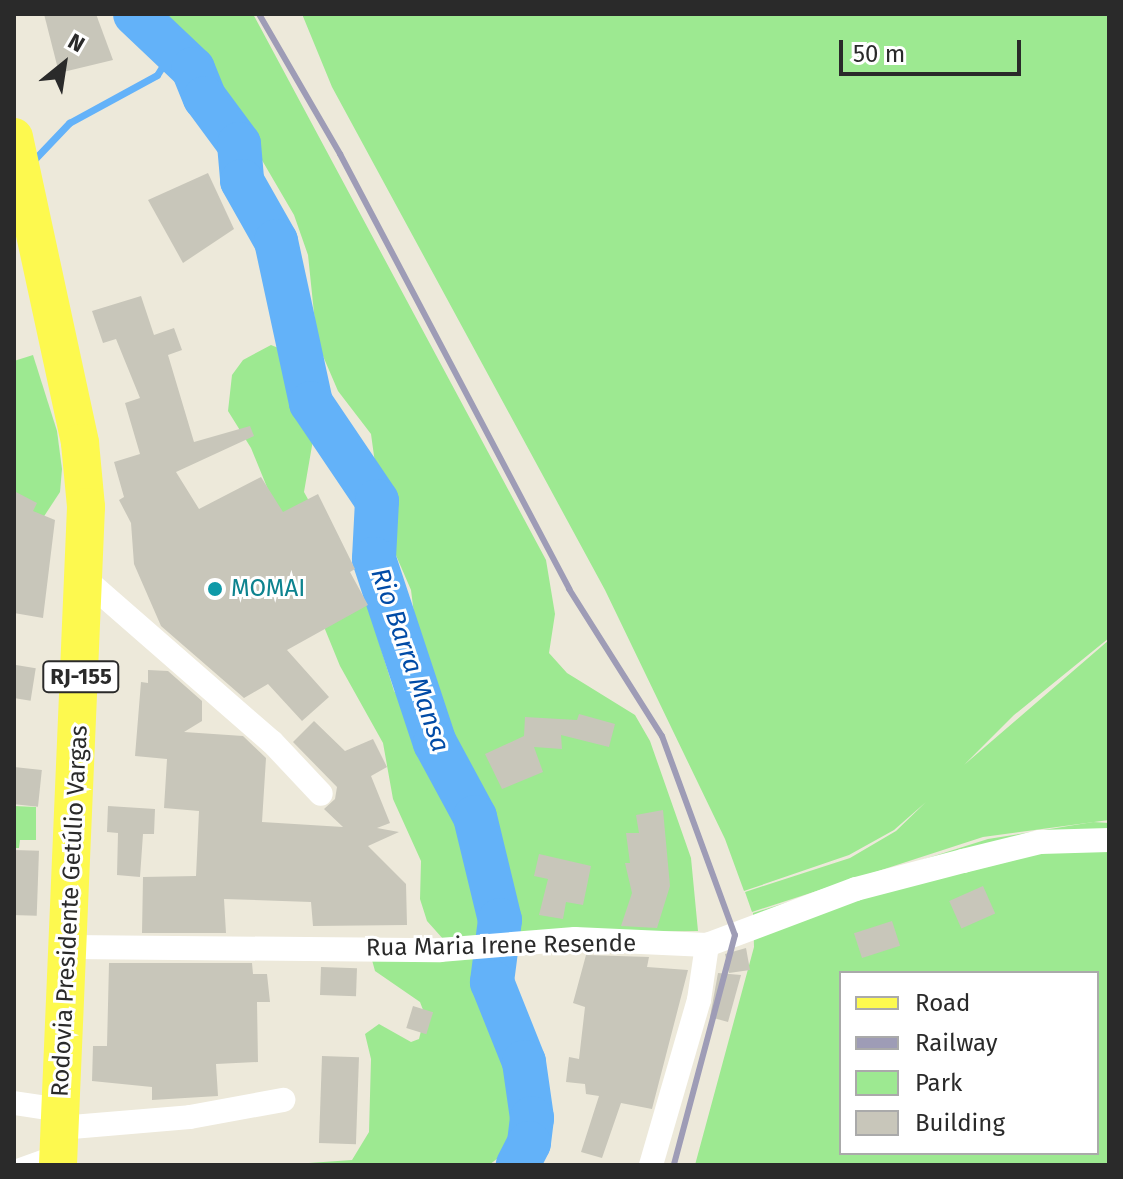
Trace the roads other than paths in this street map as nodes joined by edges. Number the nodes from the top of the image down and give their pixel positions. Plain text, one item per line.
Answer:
1 (14, 137) edge
2 (25, 207) edge
3 (86, 580) junction
4 (321, 794) dead end
5 (1109, 840) edge
6 (707, 945) junction
7 (69, 947) junction
8 (283, 1100) dead end
9 (14, 1103) edge
10 (59, 1138) edge
11 (17, 1165) edge
12 (651, 1165) edge

1 - 2 main road, Rodovia Presidente Getúlio Vargas / RJ-155
2 - 3 main road, Rodovia Presidente Getúlio Vargas / RJ-155
3 - 4 street
3 - 7 main road, Rodovia Presidente Getúlio Vargas / RJ-155
5 - 6 street, Rua Maria Irene Resende
6 - 7 street, Rua Maria Irene Resende
6 - 12 street
7 - 10 main road, Rodovia Presidente Getúlio Vargas / RJ-155
8 - 10 street
9 - 10 street
10 - 11 lane

